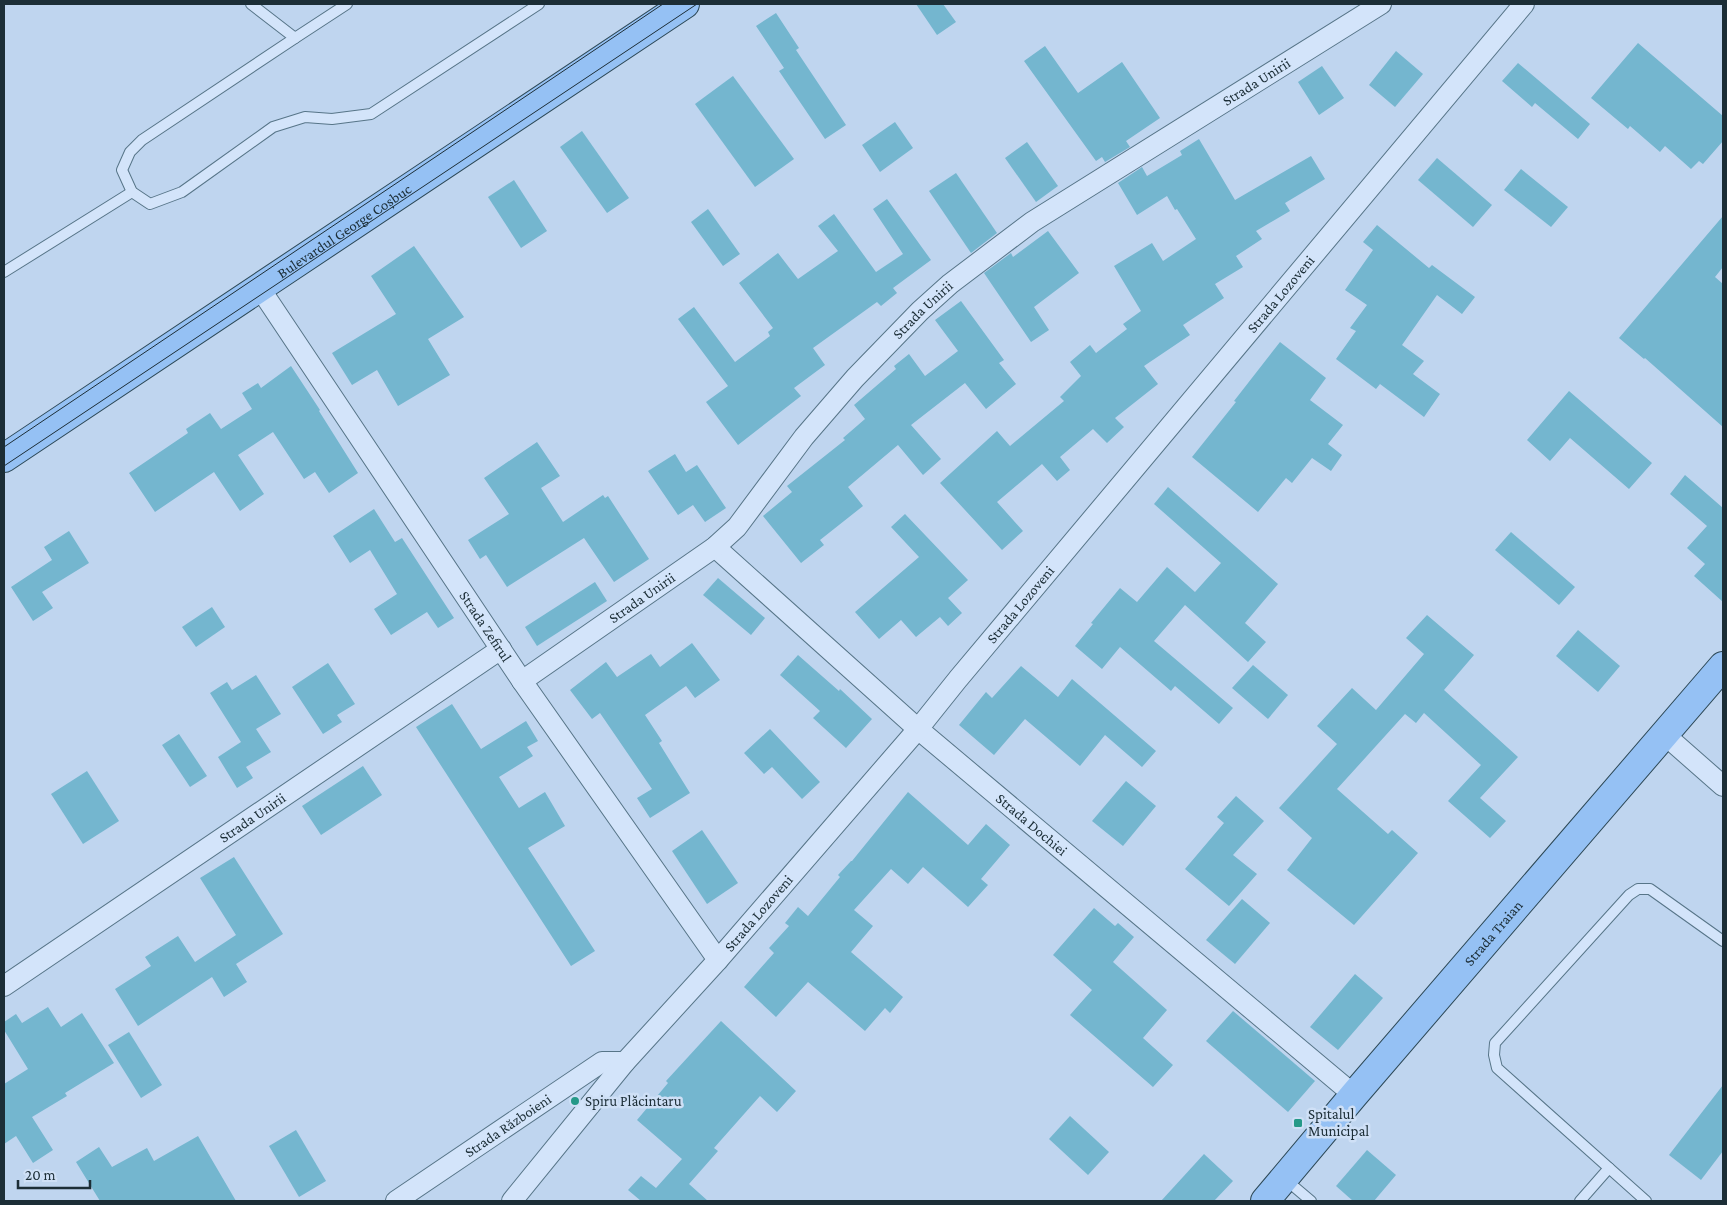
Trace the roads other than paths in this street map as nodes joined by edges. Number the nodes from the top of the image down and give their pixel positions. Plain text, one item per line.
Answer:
1 (252, 4) edge
2 (347, 4) edge
3 (539, 4) edge
4 (685, 4) edge
5 (1381, 4) edge
6 (1524, 4) edge
7 (295, 38) junction
8 (132, 192) junction
9 (4, 272) edge
10 (259, 287) junction
11 (4, 458) edge
12 (715, 547) junction
13 (501, 650) junction
14 (1723, 666) edge
15 (522, 681) junction
16 (918, 729) junction
17 (1665, 735) junction
18 (1723, 786) edge
19 (1723, 941) edge
20 (718, 960) junction
21 (4, 986) edge
22 (625, 1062) junction
23 (1354, 1096) junction
24 (1609, 1168) junction
25 (1284, 1178) junction
26 (396, 1201) edge
27 (512, 1201) edge
28 (1265, 1201) edge
29 (1311, 1201) edge
30 (1580, 1201) edge
31 (1646, 1201) edge

1 - 7 lane
2 - 7 lane
3 - 8 lane
4 - 10 main road, Bulevardul George Coșbuc
5 - 12 street, Strada Unirii
6 - 16 street, Strada Lozoveni
7 - 8 lane
8 - 9 lane
10 - 11 main road, Bulevardul George Coșbuc
10 - 13 street, Strada Zefirul
12 - 15 street, Strada Unirii
12 - 16 street, Strada Dochiei
13 - 15 street, Strada Zefirul
13 - 21 street, Strada Unirii
14 - 17 main road, Strada Traian
15 - 20 street, Strada Zefirul
16 - 20 street, Strada Lozoveni
16 - 23 street, Strada Dochiei
17 - 18 street
17 - 23 main road, Strada Traian
19 - 24 lane
20 - 22 street, Strada Lozoveni
22 - 26 street, Strada Războieni
22 - 27 street, Strada Lozoveni
23 - 25 main road, Strada Traian
24 - 30 lane
24 - 31 lane
25 - 28 main road, Strada Traian
25 - 29 lane

